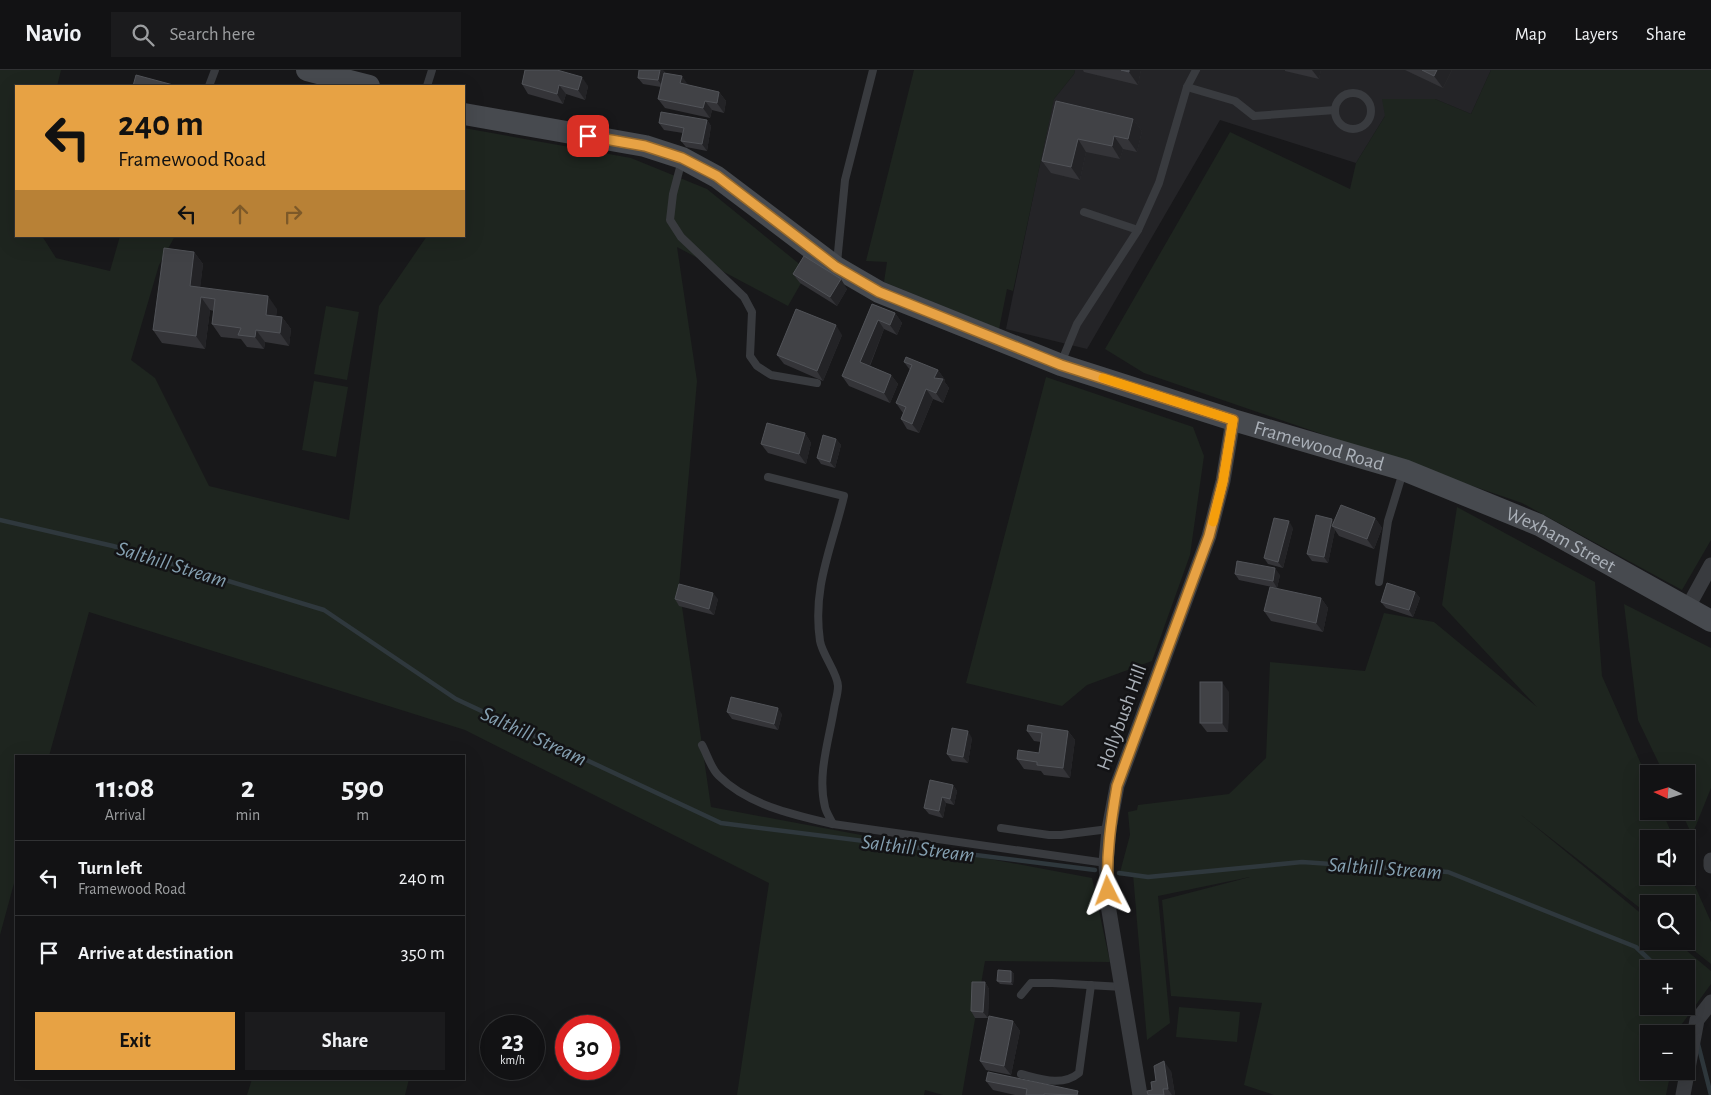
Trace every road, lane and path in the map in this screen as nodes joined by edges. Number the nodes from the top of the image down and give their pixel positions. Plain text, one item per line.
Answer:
1 (215, 70) edge
2 (307, 70) edge
3 (432, 70) edge
4 (873, 70) edge
5 (1196, 70) edge
6 (347, 75) edge
7 (209, 85) edge
8 (367, 85) edge
9 (427, 85) edge
10 (1187, 87) junction
11 (1334, 110) junction
12 (465, 114) edge
13 (682, 158) junction
14 (1084, 212) dead end
15 (1138, 230) junction
16 (836, 267) junction
17 (1061, 365) junction
18 (817, 383) edge
19 (1233, 420) junction
20 (1404, 470) junction
21 (768, 477) dead end
22 (1711, 565) edge
23 (1379, 582) dead end
24 (1688, 607) junction
25 (1711, 621) edge
26 (702, 745) dead end
27 (833, 824) junction
28 (1001, 828) dead end
29 (1109, 829) junction
30 (1711, 860) edge
31 (1106, 863) junction
32 (1711, 866) edge
33 (1091, 984) junction
34 (1123, 987) junction
35 (1021, 995) dead end
36 (1711, 1002) edge
37 (1021, 1074) dead end
38 (1140, 1095) edge
39 (1683, 1095) edge

1 - 7 lane
2 - 6 street
3 - 9 lane
4 - 16 lane
5 - 10 lane
6 - 8 street
10 - 11 lane
10 - 15 lane
11 - 11 lane
12 - 13 street, Framewood Road
13 - 16 street, Framewood Road
13 - 18 lane
14 - 15 lane
15 - 17 lane
16 - 17 street, Framewood Road
17 - 19 street, Framewood Road
19 - 20 street, Framewood Road
19 - 29 street, Hollybush Hill
20 - 23 lane
20 - 24 street, Wexham Street
21 - 27 lane
22 - 24 street
24 - 25 street, Wexham Street
26 - 27 lane
27 - 31 lane
28 - 29 lane
29 - 31 street, Hollybush Hill
30 - 32 street
31 - 34 street, Hollybush Hill
33 - 34 lane
33 - 35 lane
33 - 37 lane
34 - 38 street, Hollybush Hill
36 - 39 street

